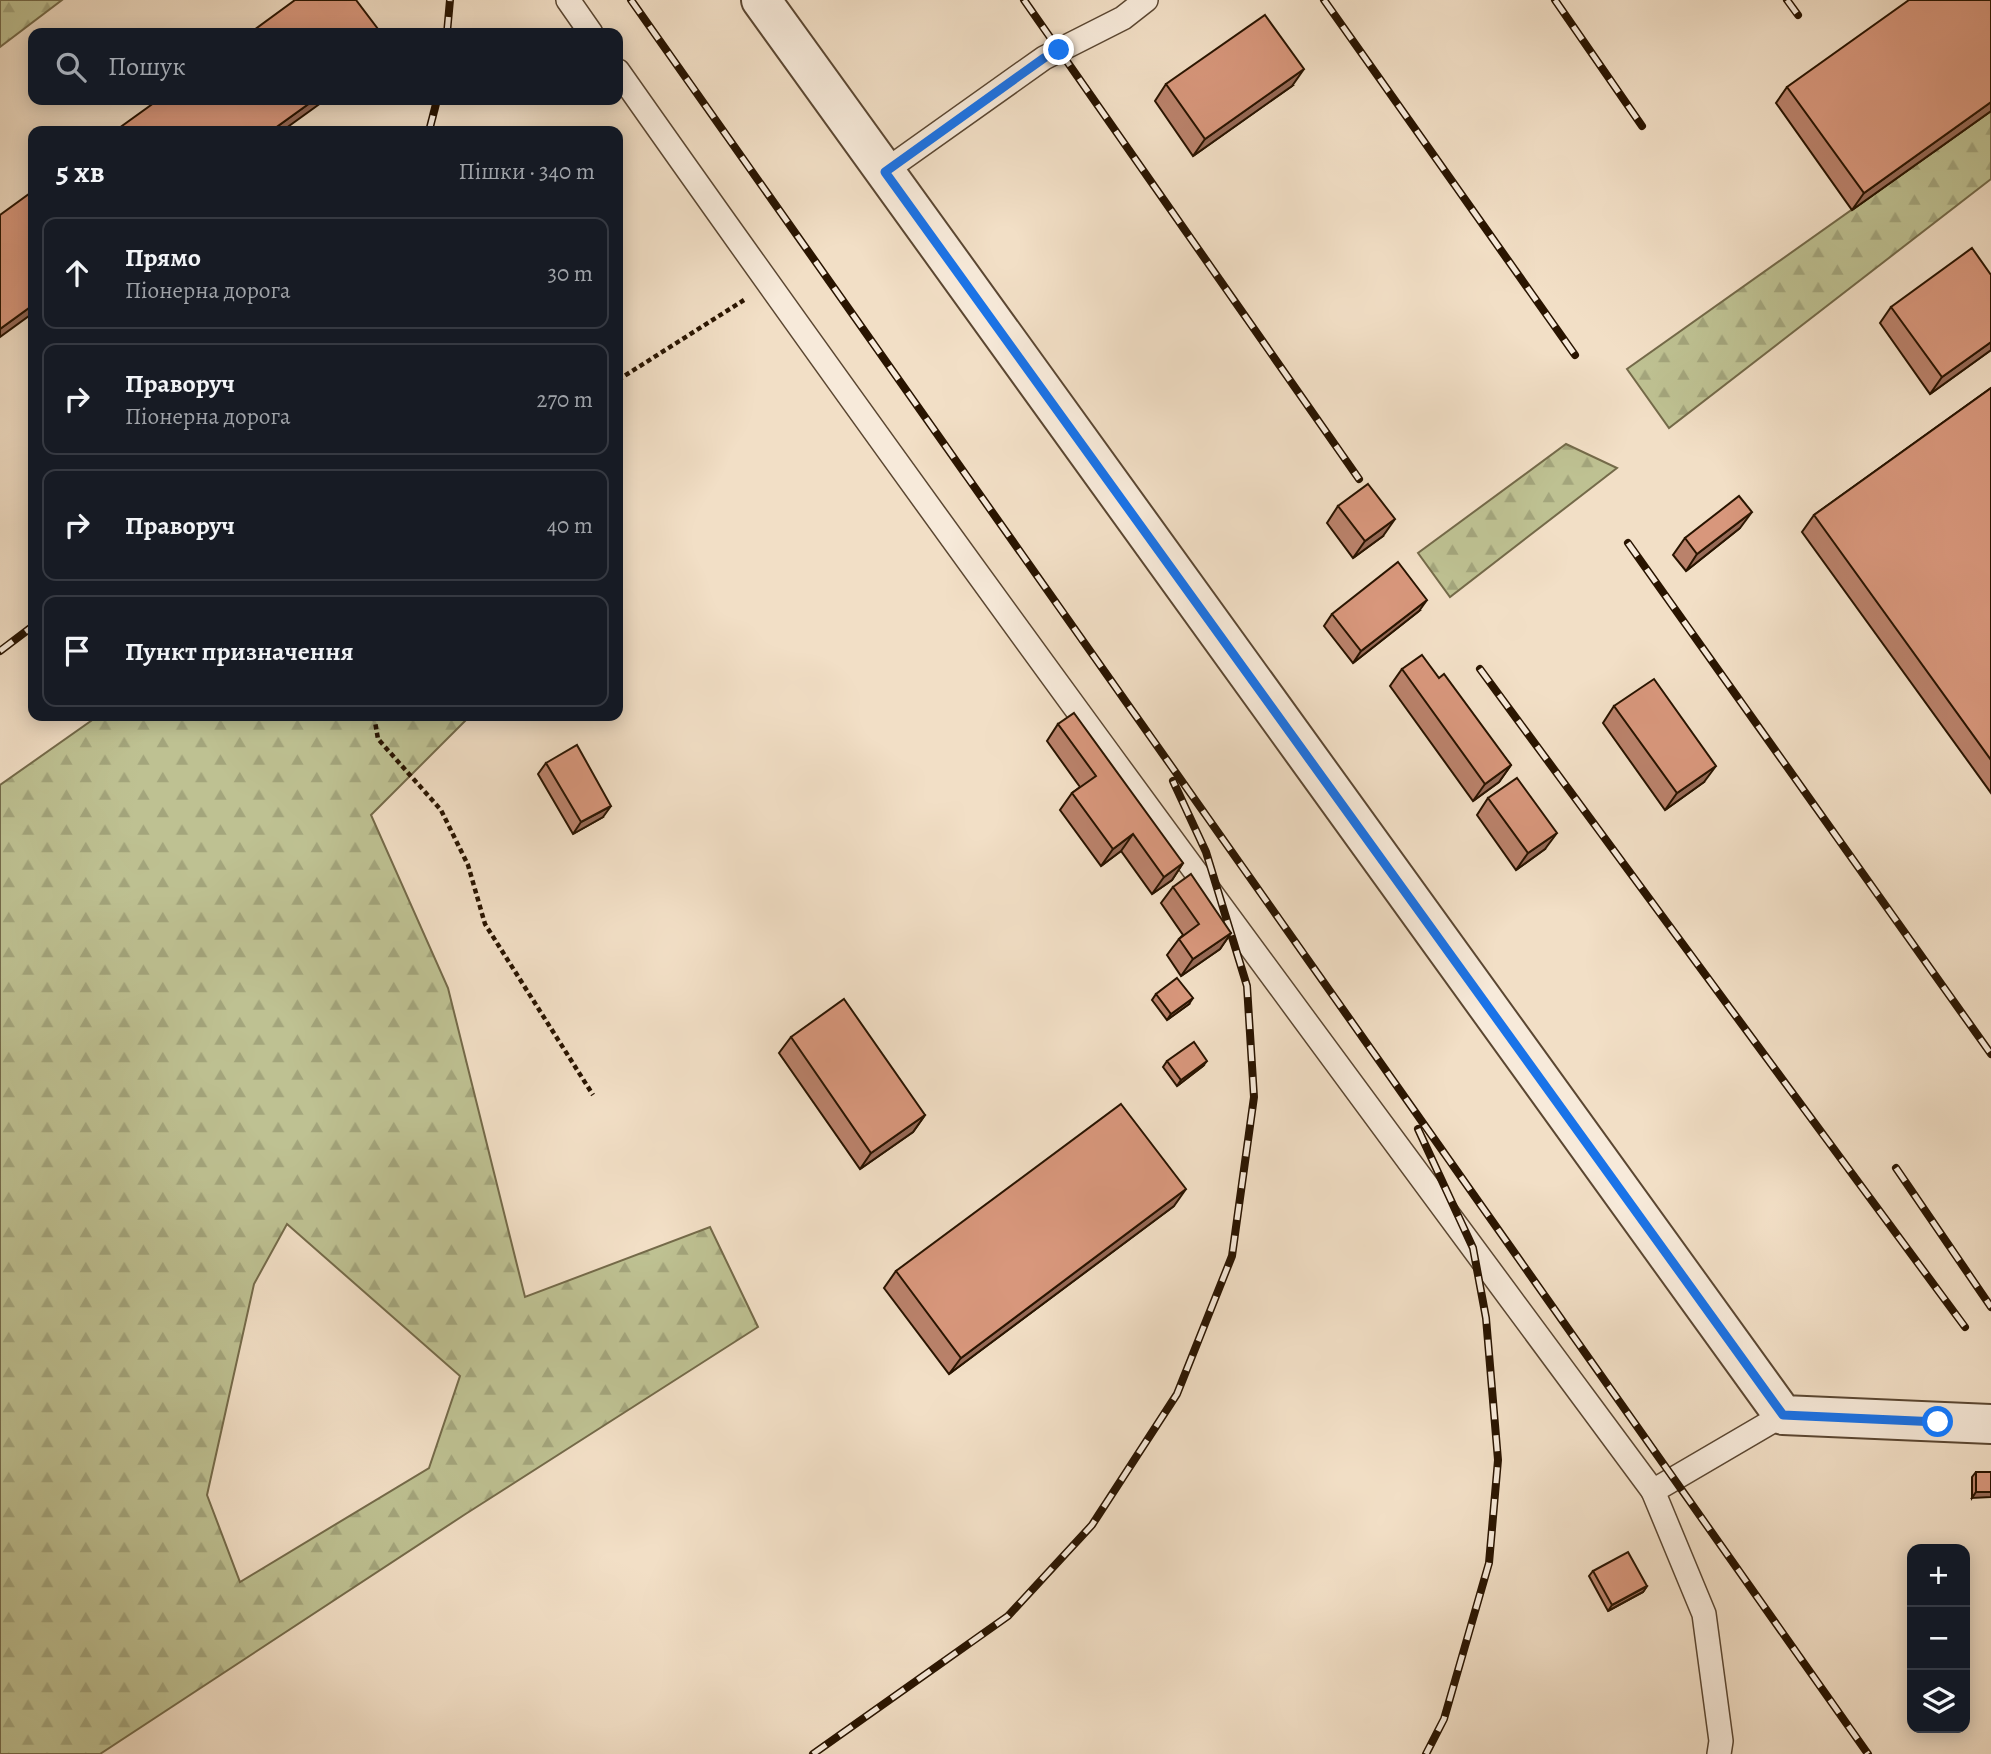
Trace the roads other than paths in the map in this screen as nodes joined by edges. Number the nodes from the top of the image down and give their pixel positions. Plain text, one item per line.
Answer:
1 (568, 0) edge
2 (761, 0) edge
3 (1146, 0) edge
4 (588, 28) edge
5 (623, 78) edge
6 (885, 172) junction
7 (1783, 1415) junction
8 (1991, 1424) edge
9 (1653, 1491) junction
10 (1719, 1754) edge

1 - 4 lane
2 - 6 street
3 - 6 lane
5 - 9 lane
6 - 7 street
7 - 8 street
7 - 9 lane
9 - 10 lane

